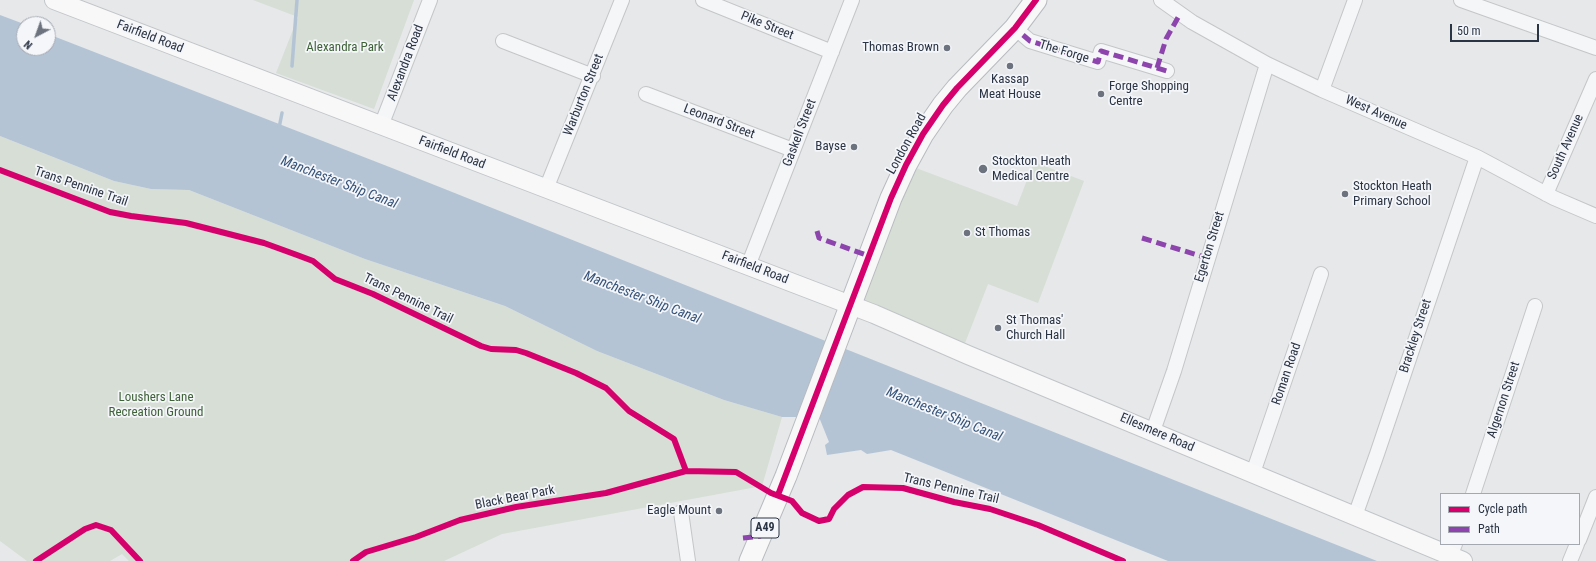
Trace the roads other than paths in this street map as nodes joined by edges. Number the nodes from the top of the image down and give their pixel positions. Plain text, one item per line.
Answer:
1 (54, 0) edge
2 (430, 0) edge
3 (622, 0) edge
4 (703, 0) edge
5 (852, 0) edge
6 (1036, 0) edge
7 (1161, 0) edge
8 (1355, 0) edge
9 (1461, 0) edge
10 (1495, 5) edge
11 (738, 6) edge
12 (1023, 35) dead end
13 (503, 41) dead end
14 (1596, 48) edge
15 (832, 52) junction
16 (1267, 64) junction
17 (1167, 71) dead end
18 (593, 76) junction
19 (1596, 82) edge
20 (1322, 90) junction
21 (646, 94) dead end
22 (382, 126) junction
23 (793, 150) junction
24 (1477, 157) junction
25 (546, 189) junction
26 (1546, 194) junction
27 (1596, 216) edge
28 (748, 266) junction
29 (1321, 274) dead end
30 (851, 305) junction
31 (1536, 306) dead end
32 (1153, 431) junction
33 (1253, 473) junction
34 (1474, 493) edge
35 (1596, 497) edge
36 (681, 512) dead end
37 (1355, 516) junction
38 (1580, 537) edge
39 (1577, 545) edge
40 (1456, 554) edge
41 (688, 561) edge
42 (750, 561) edge
43 (1570, 561) edge

1 - 22 main road, Fairfield Road
2 - 22 street, Alexandra Road
3 - 18 street, Warburton Street
4 - 11 street, Pike Street
5 - 15 street, Gaskell Street
6 - 30 highway, London Road / A49
7 - 16 street, West Avenue
8 - 20 street
9 - 10 street
10 - 14 street
11 - 15 street, Pike Street
12 - 17 street, The Forge
13 - 18 street
15 - 23 street, Gaskell Street
16 - 20 street, West Avenue
16 - 32 street, Egerton Street
18 - 25 street, Warburton Street
19 - 26 street, South Avenue
20 - 24 street, West Avenue
21 - 23 street, Leonard Street
22 - 25 main road, Fairfield Road
23 - 28 street, Gaskell Street
24 - 26 street, West Avenue
24 - 37 street, Brackley Street
25 - 28 main road, Fairfield Road
26 - 27 street, West Avenue
28 - 30 main road, Fairfield Road
29 - 33 street, Roman Road
30 - 32 main road, Ellesmere Road
30 - 42 highway, A49
31 - 34 street, Algernon Street
32 - 33 main road, Ellesmere Road
33 - 37 main road, Ellesmere Road
35 - 38 street
36 - 41 street
37 - 40 main road, Ellesmere Road
39 - 43 street

